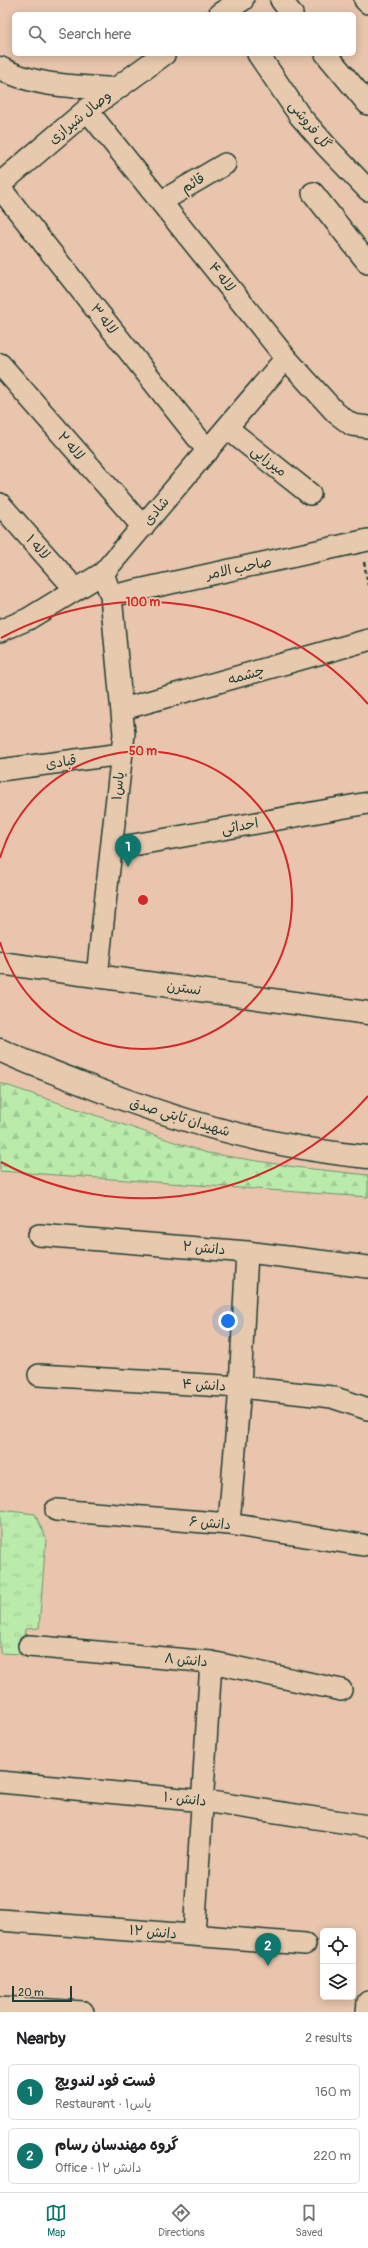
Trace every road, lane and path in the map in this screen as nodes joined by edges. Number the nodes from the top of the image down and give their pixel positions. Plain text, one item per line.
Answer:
1 (281, 0) edge
2 (365, 0) edge
3 (368, 3) edge
4 (290, 12) edge
5 (161, 56) edge
6 (259, 56) edge
7 (328, 56) edge
8 (0, 68) edge
9 (115, 88) junction
10 (368, 104) edge
11 (87, 110) junction
12 (225, 164) dead end
13 (0, 184) edge
14 (0, 188) edge
15 (368, 190) edge
16 (313, 193) dead end
17 (162, 201) junction
18 (368, 263) edge
19 (286, 358) junction
20 (0, 364) edge
21 (368, 427) edge
22 (227, 428) junction
23 (208, 451) junction
24 (310, 494) dead end
25 (0, 504) edge
26 (143, 527) junction
27 (368, 540) edge
28 (103, 573) junction
29 (76, 590) junction
30 (111, 596) junction
31 (0, 631) edge
32 (368, 640) edge
33 (123, 709) junction
34 (122, 754) junction
35 (0, 770) edge
36 (368, 803) edge
37 (111, 849) junction
38 (0, 963) edge
39 (97, 976) junction
40 (368, 1013) edge
41 (0, 1050) edge
42 (368, 1157) edge
43 (39, 1235) dead end
44 (247, 1252) junction
45 (368, 1266) edge
46 (39, 1375) dead end
47 (240, 1387) junction
48 (368, 1409) edge
49 (56, 1510) dead end
50 (229, 1524) junction
51 (363, 1545) dead end
52 (29, 1646) dead end
53 (211, 1662) junction
54 (341, 1690) dead end
55 (0, 1782) edge
56 (204, 1801) junction
57 (368, 1826) edge
58 (0, 1920) edge
59 (194, 1935) junction
60 (305, 1944) dead end
61 (368, 2002) edge
62 (0, 2007) edge
63 (84, 2012) edge
64 (367, 2012) edge

1 - 4 street
2 - 3 street
5 - 9 street, وصال شیرازی
6 - 15 street, گل فروشی
7 - 10 street
8 - 9 street
9 - 11 street, وصال شیرازی
11 - 13 street, وصال شیرازی
11 - 17 street, لاله ۴
12 - 17 street, قائم
14 - 23 street, لاله ۳
16 - 18 street
17 - 19 street, لاله ۴
19 - 21 street, لاله ۴
19 - 22 street, شادی
20 - 26 street, لاله ۲
22 - 23 street, شادی
22 - 24 street, میرزایی
23 - 26 street, شادی
25 - 29 street, لاله ۱
26 - 28 street, شادی
27 - 30 street, صاحب الامر
28 - 29 street, شادی
28 - 30 street, یاس۱
29 - 31 street, شادی
30 - 33 street, یاس۱
32 - 33 street, چشمه
33 - 34 street, یاس۱
34 - 35 street, قبادی
34 - 37 street, یاس۱
36 - 37 street, احداثی
37 - 39 street, یاس۱
38 - 39 street, نسترن
39 - 40 street, نسترن
41 - 42 street, شهیدان ثابتی صدق
43 - 44 street, دانش ۲
44 - 45 street, دانش ۲
44 - 47 street
46 - 47 street, دانش ۴
47 - 48 street, دانش ۴
47 - 50 street
49 - 50 street, دانش ۶
50 - 51 street, دانش ۶
52 - 53 street, دانش ۸
53 - 54 street, دانش ۸
53 - 56 street
55 - 56 street, دانش ۱۰
56 - 57 street, دانش ۱۰
56 - 59 street
58 - 59 street, دانش ۱۲
59 - 60 street, دانش ۱۲
61 - 64 street
62 - 63 street

